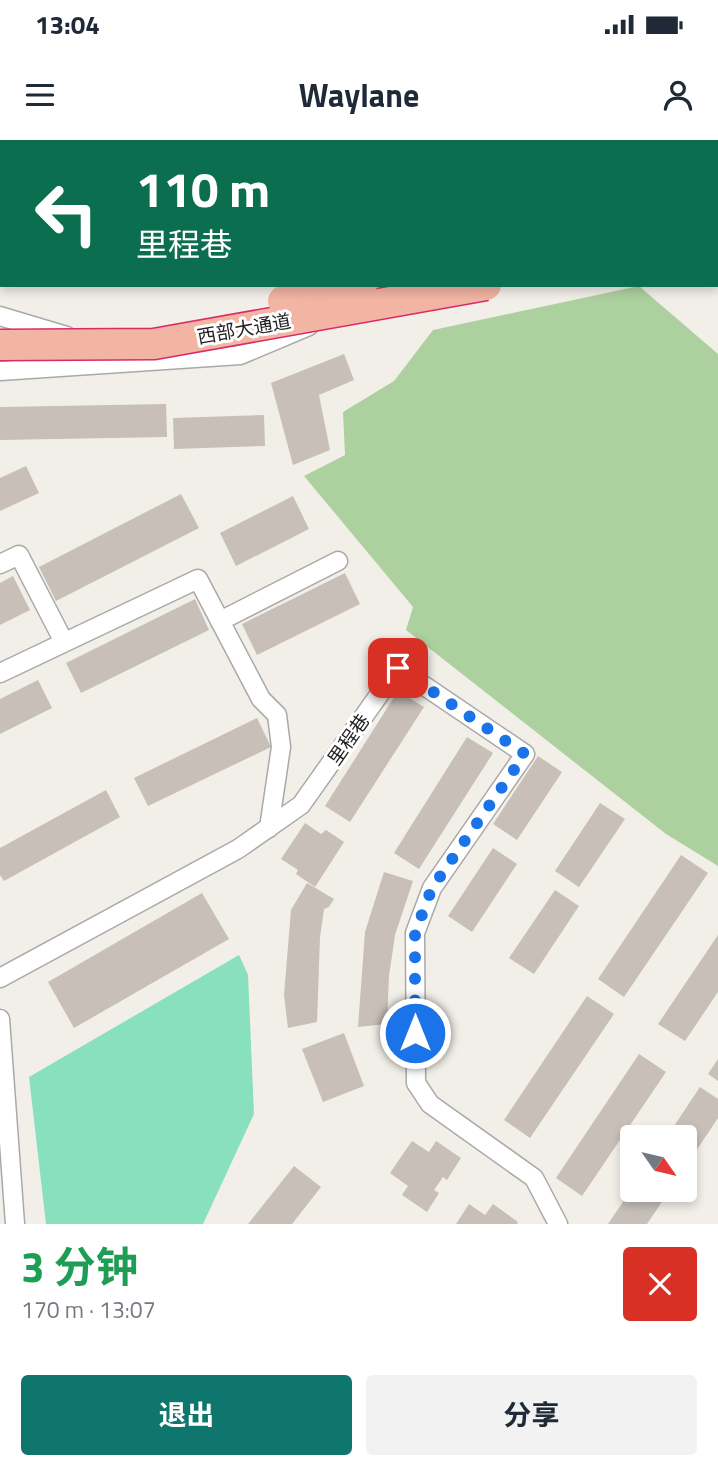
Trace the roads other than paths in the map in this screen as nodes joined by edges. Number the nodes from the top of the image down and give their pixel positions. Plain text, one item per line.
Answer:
1 (352, 287) edge
2 (404, 287) edge
3 (475, 287) edge
4 (0, 316) edge
5 (0, 328) edge
6 (0, 345) edge
7 (150, 361) junction
8 (0, 371) edge
9 (338, 561) dead end
10 (0, 564) edge
11 (220, 621) junction
12 (64, 642) junction
13 (0, 673) edge
14 (269, 828) junction
15 (0, 978) edge
16 (0, 1019) edge
17 (15, 1224) edge
18 (558, 1224) edge

1 - 5 highway, 西部大通道, bridge
2 - 7 street
3 - 6 highway, 西部大通道, bridge
4 - 7 street
7 - 8 street
9 - 11 street
10 - 12 street
11 - 12 street
11 - 14 street
12 - 13 street
14 - 15 street, 里程巷
14 - 18 street, 里程巷
16 - 17 street

